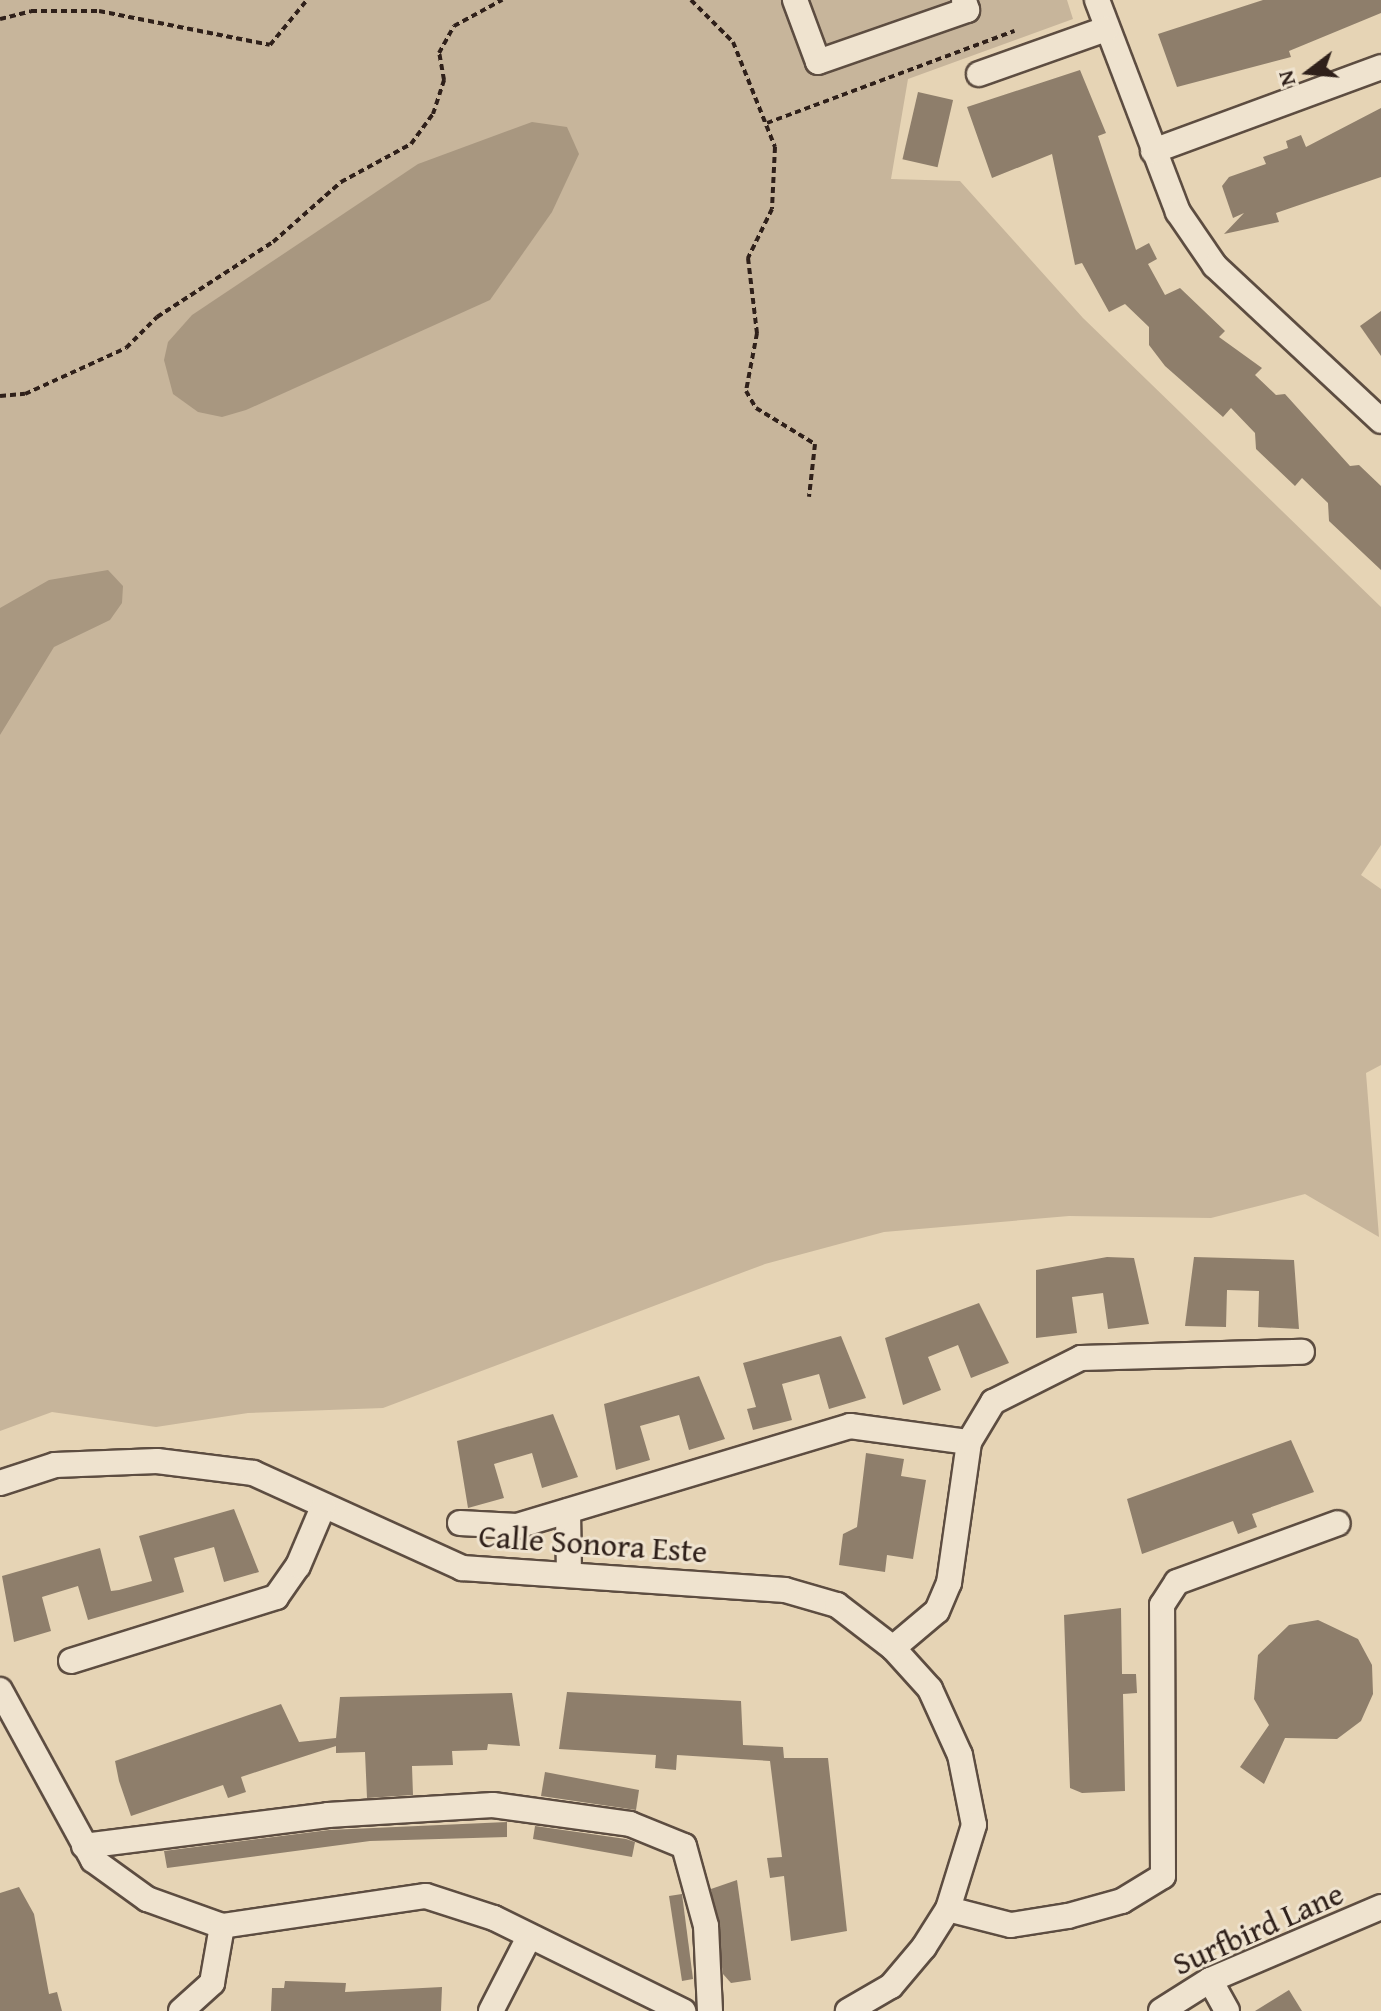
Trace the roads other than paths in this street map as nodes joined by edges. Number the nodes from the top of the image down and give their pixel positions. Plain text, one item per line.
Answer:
1 (795, 0) edge
2 (964, 0) edge
3 (1097, 0) edge
4 (1106, 29) junction
5 (1381, 67) edge
6 (979, 74) dead end
7 (1153, 151) junction
8 (1381, 421) edge
9 (1302, 1352) dead end
10 (969, 1442) junction
11 (0, 1483) edge
12 (323, 1507) junction
13 (568, 1511) junction
14 (460, 1523) dead end
15 (1338, 1523) dead end
16 (569, 1575) junction
17 (893, 1648) junction
18 (71, 1661) dead end
19 (0, 1690) edge
20 (6, 1717) edge
21 (84, 1846) junction
22 (1381, 1907) edge
23 (948, 1909) junction
24 (222, 1926) junction
25 (529, 1937) junction
26 (1210, 1980) junction
27 (643, 2003) edge
28 (181, 2011) edge
29 (491, 2011) edge
30 (683, 2011) edge
31 (710, 2011) edge
32 (848, 2011) edge
33 (1161, 2011) edge
34 (1227, 2011) edge

1 - 2 street
3 - 4 street
4 - 6 street
4 - 7 street
5 - 7 street
7 - 8 street
9 - 10 street
10 - 13 street
10 - 17 street
11 - 12 street, Calle Sonora Este
12 - 16 street, Calle Sonora Este
12 - 18 street
13 - 14 street
13 - 16 street
15 - 23 street
16 - 17 street, Calle Sonora Este
17 - 23 street, Calle Sonora Este
19 - 20 street
20 - 21 street
21 - 24 street
21 - 31 street
22 - 26 street, Surfbird Lane
23 - 32 street
24 - 25 street
24 - 28 street
25 - 27 street
25 - 29 street
26 - 33 street, Surfbird Lane
26 - 34 street
27 - 30 street

